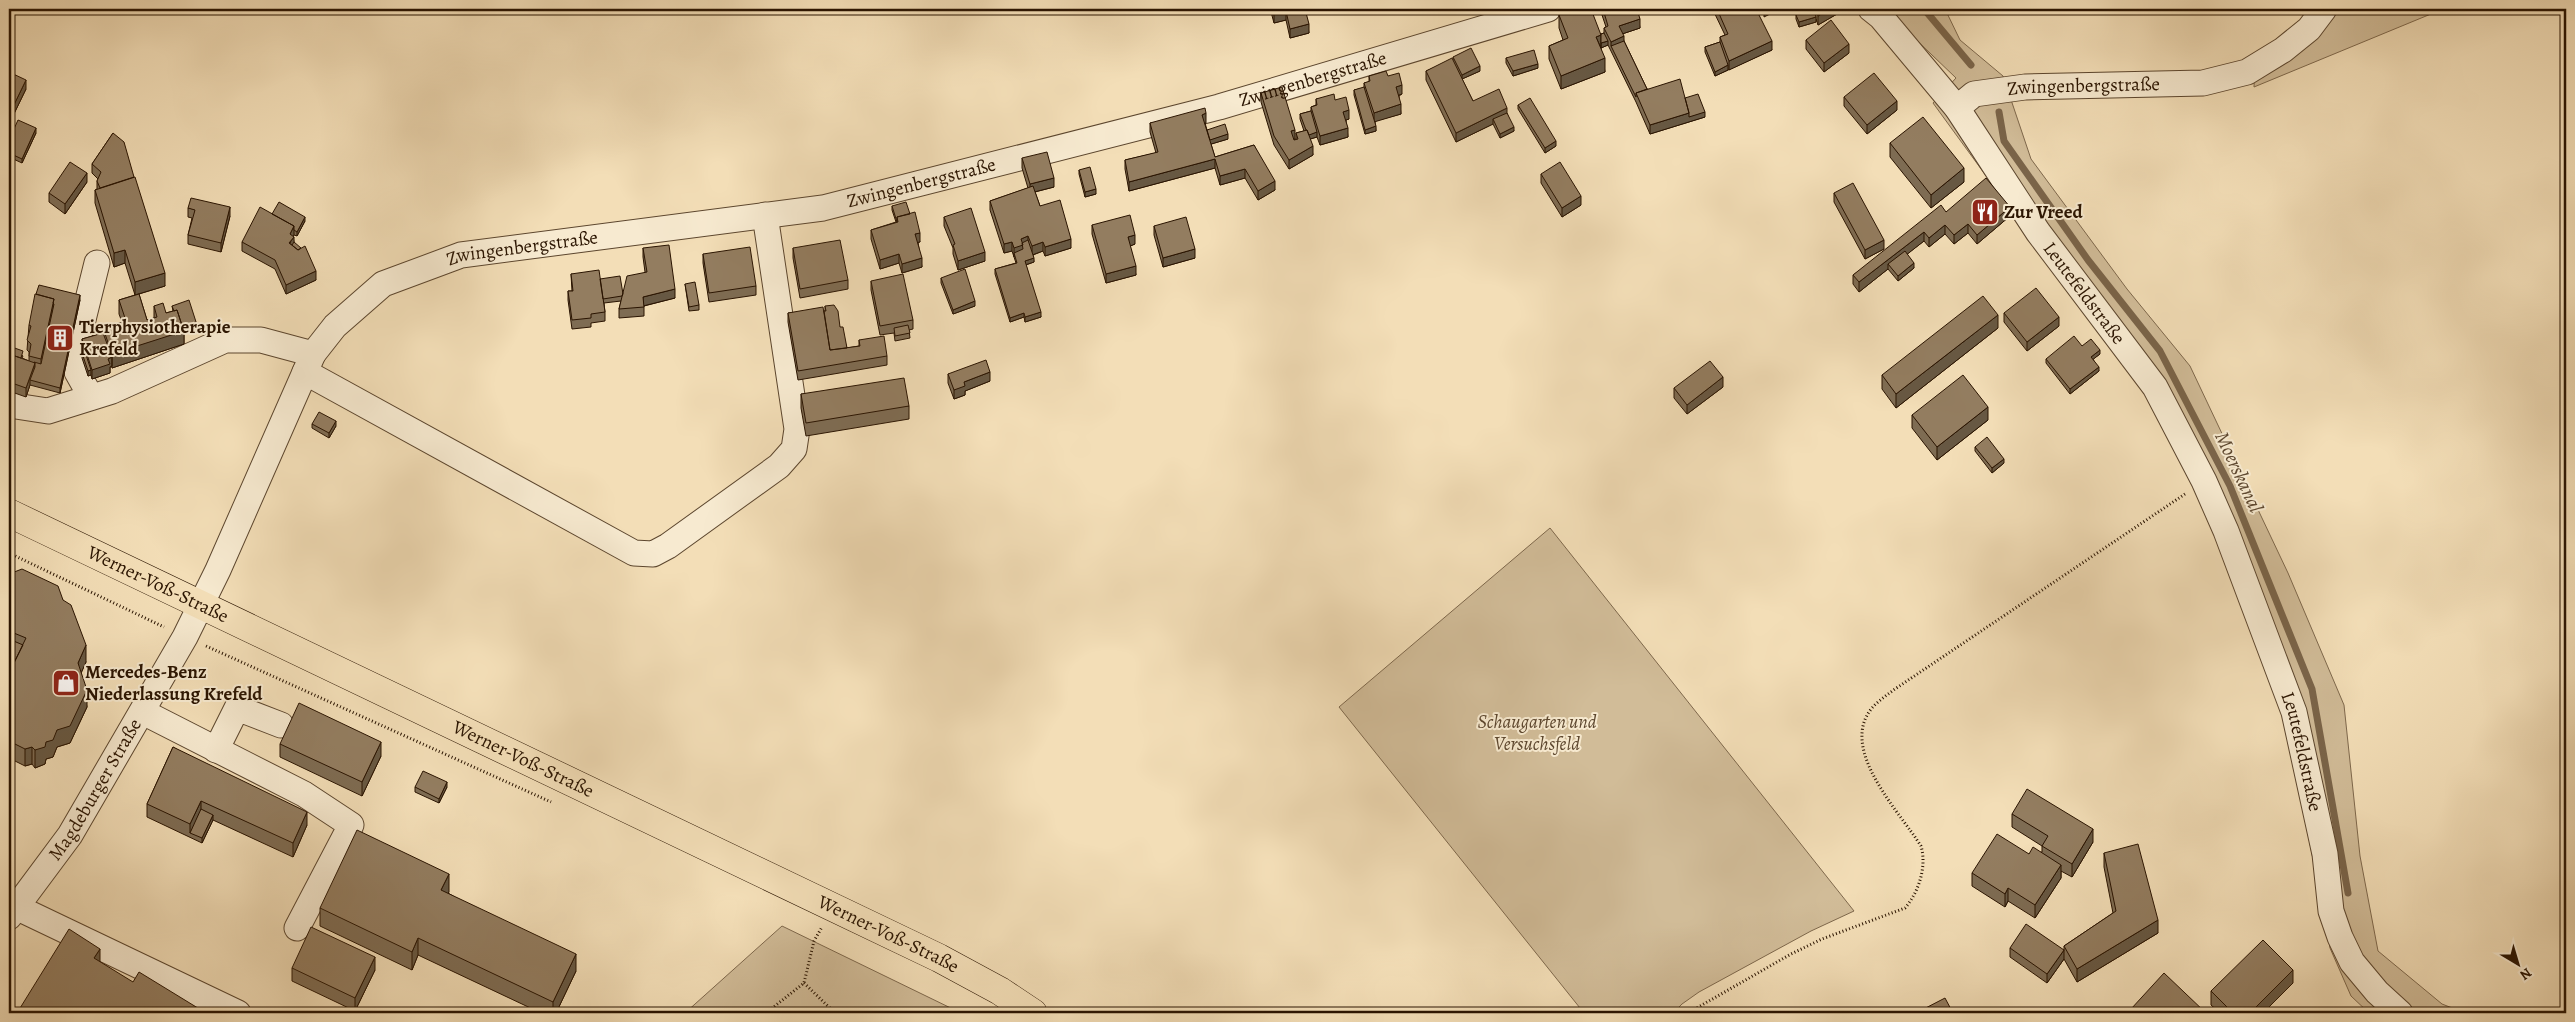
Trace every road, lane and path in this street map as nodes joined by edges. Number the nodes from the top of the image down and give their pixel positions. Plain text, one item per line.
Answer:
1 (1548, 9) edge
2 (1871, 9) edge
3 (2324, 9) edge
4 (1956, 108) junction
5 (765, 215) junction
6 (97, 263) dead end
7 (309, 363) junction
8 (91, 397) junction
9 (9, 405) edge
10 (2204, 481) junction
11 (9, 513) edge
12 (9, 553) edge
13 (201, 604) junction
14 (185, 636) junction
15 (143, 712) junction
16 (281, 725) dead end
17 (216, 750) junction
18 (553, 803) dead end
19 (12, 912) edge
20 (825, 921) junction
21 (297, 928) dead end
22 (804, 983) junction
23 (238, 1013) edge
24 (766, 1013) edge
25 (835, 1013) edge
26 (1033, 1013) edge
27 (1688, 1013) edge
28 (2400, 1013) edge

1 - 5 street, Zwingenbergstraße
2 - 4 street
3 - 4 street, Zwingenbergstraße
4 - 10 street, Leutefeldstraße
5 - 7 street, Zwingenbergstraße
5 - 7 street
6 - 8 street
7 - 8 street
7 - 13 street, Zwingenbergstraße
8 - 9 street
10 - 27 path
10 - 28 street, Leutefeldstraße
11 - 13 main road, Werner-Voß-Straße
12 - 14 path
13 - 14 street, Magdeburger Straße
13 - 20 main road, Werner-Voß-Straße
14 - 15 street, Magdeburger Straße
14 - 18 path
15 - 17 street
15 - 19 street, Magdeburger Straße
16 - 17 street
17 - 21 street
19 - 23 street
20 - 22 path
20 - 26 main road, Werner-Voß-Straße
22 - 24 path
22 - 25 path

